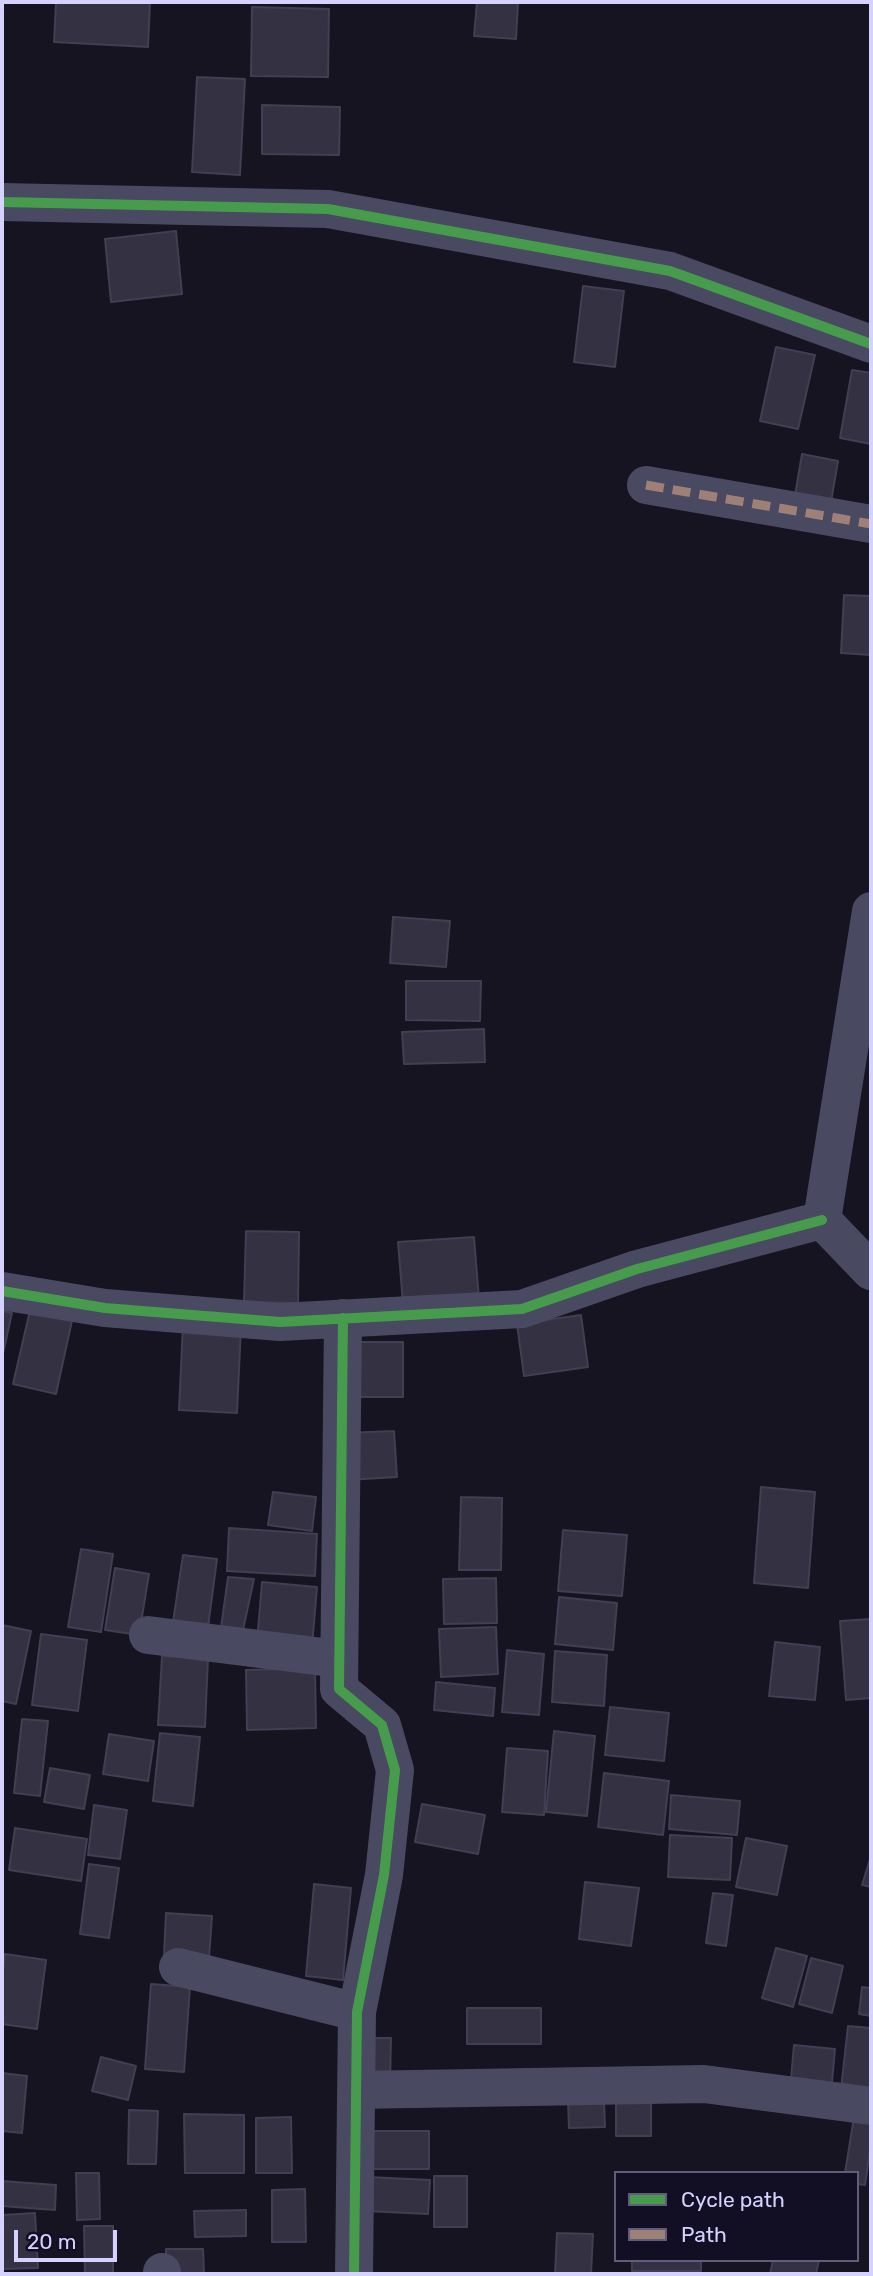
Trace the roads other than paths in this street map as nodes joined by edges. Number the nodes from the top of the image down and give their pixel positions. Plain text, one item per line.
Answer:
1 (2, 202) edge
2 (871, 344) edge
3 (646, 485) dead end
4 (871, 524) edge
5 (871, 911) edge
6 (822, 1220) junction
7 (871, 1271) edge
8 (2, 1292) edge
9 (343, 1318) junction
10 (148, 1635) dead end
11 (340, 1659) junction
12 (178, 1967) dead end
13 (357, 2012) junction
14 (356, 2090) junction
15 (871, 2106) edge
16 (354, 2274) edge

1 - 2 street
3 - 4 street
5 - 6 street
6 - 7 street
6 - 9 street
8 - 9 street
9 - 11 street
10 - 11 street
11 - 13 street
12 - 13 street
13 - 14 street
14 - 15 street
14 - 16 street

